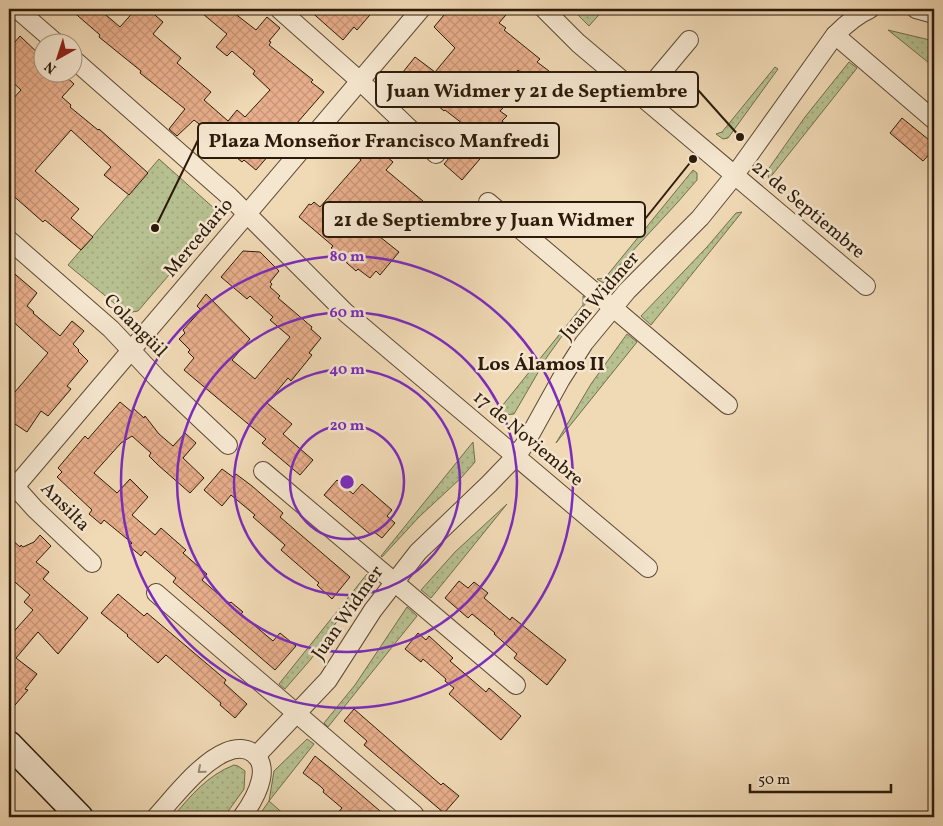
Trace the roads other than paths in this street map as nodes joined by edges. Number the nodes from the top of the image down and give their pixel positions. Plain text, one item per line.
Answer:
1 (17, 9) edge
2 (279, 9) edge
3 (422, 9) edge
4 (544, 9) edge
5 (870, 9) edge
6 (916, 9) edge
7 (934, 14) edge
8 (43, 32) edge
9 (835, 35) junction
10 (689, 40) dead end
11 (82, 67) edge
12 (360, 81) junction
13 (642, 96) junction
14 (934, 120) edge
15 (436, 154) dead end
16 (734, 176) junction
17 (488, 202) dead end
18 (247, 214) junction
19 (9, 240) edge
20 (866, 286) dead end
21 (613, 307) junction
22 (131, 350) junction
23 (728, 405) dead end
24 (228, 445) dead end
25 (516, 456) junction
26 (263, 471) dead end
27 (11, 487) edge
28 (92, 563) dead end
29 (648, 568) dead end
30 (394, 582) junction
31 (156, 594) dead end
32 (516, 685) dead end
33 (297, 714) junction
34 (9, 744) edge
35 (250, 752) junction
36 (414, 814) dead end
37 (80, 817) edge
38 (156, 817) edge
39 (242, 817) edge

1 - 8 street
2 - 12 street
3 - 12 street, Mercedario
4 - 13 street, 21 de Septiembre
5 - 9 street, Juan Widmer
6 - 7 street
9 - 14 street
9 - 16 street, Juan Widmer
10 - 13 street
11 - 18 street, 17 de Noviembre
12 - 15 street
12 - 18 street, Mercedario
13 - 16 street, 21 de Septiembre
16 - 20 street, 21 de Septiembre
16 - 21 street, Juan Widmer
17 - 21 street
18 - 22 street, Mercedario
18 - 25 street, 17 de Noviembre
19 - 22 street, Colangüil
21 - 23 street
21 - 25 street, Juan Widmer
22 - 24 street, Colangüil
22 - 27 street, Mercedario
25 - 29 street, 17 de Noviembre
25 - 30 street, Juan Widmer
26 - 30 street
27 - 28 street, Ansilta
30 - 32 street
30 - 33 street, Juan Widmer
31 - 33 street
33 - 35 street, Juan Widmer
33 - 36 street
34 - 37 main road
35 -> 38 street, Juan Widmer
35 - 39 street

